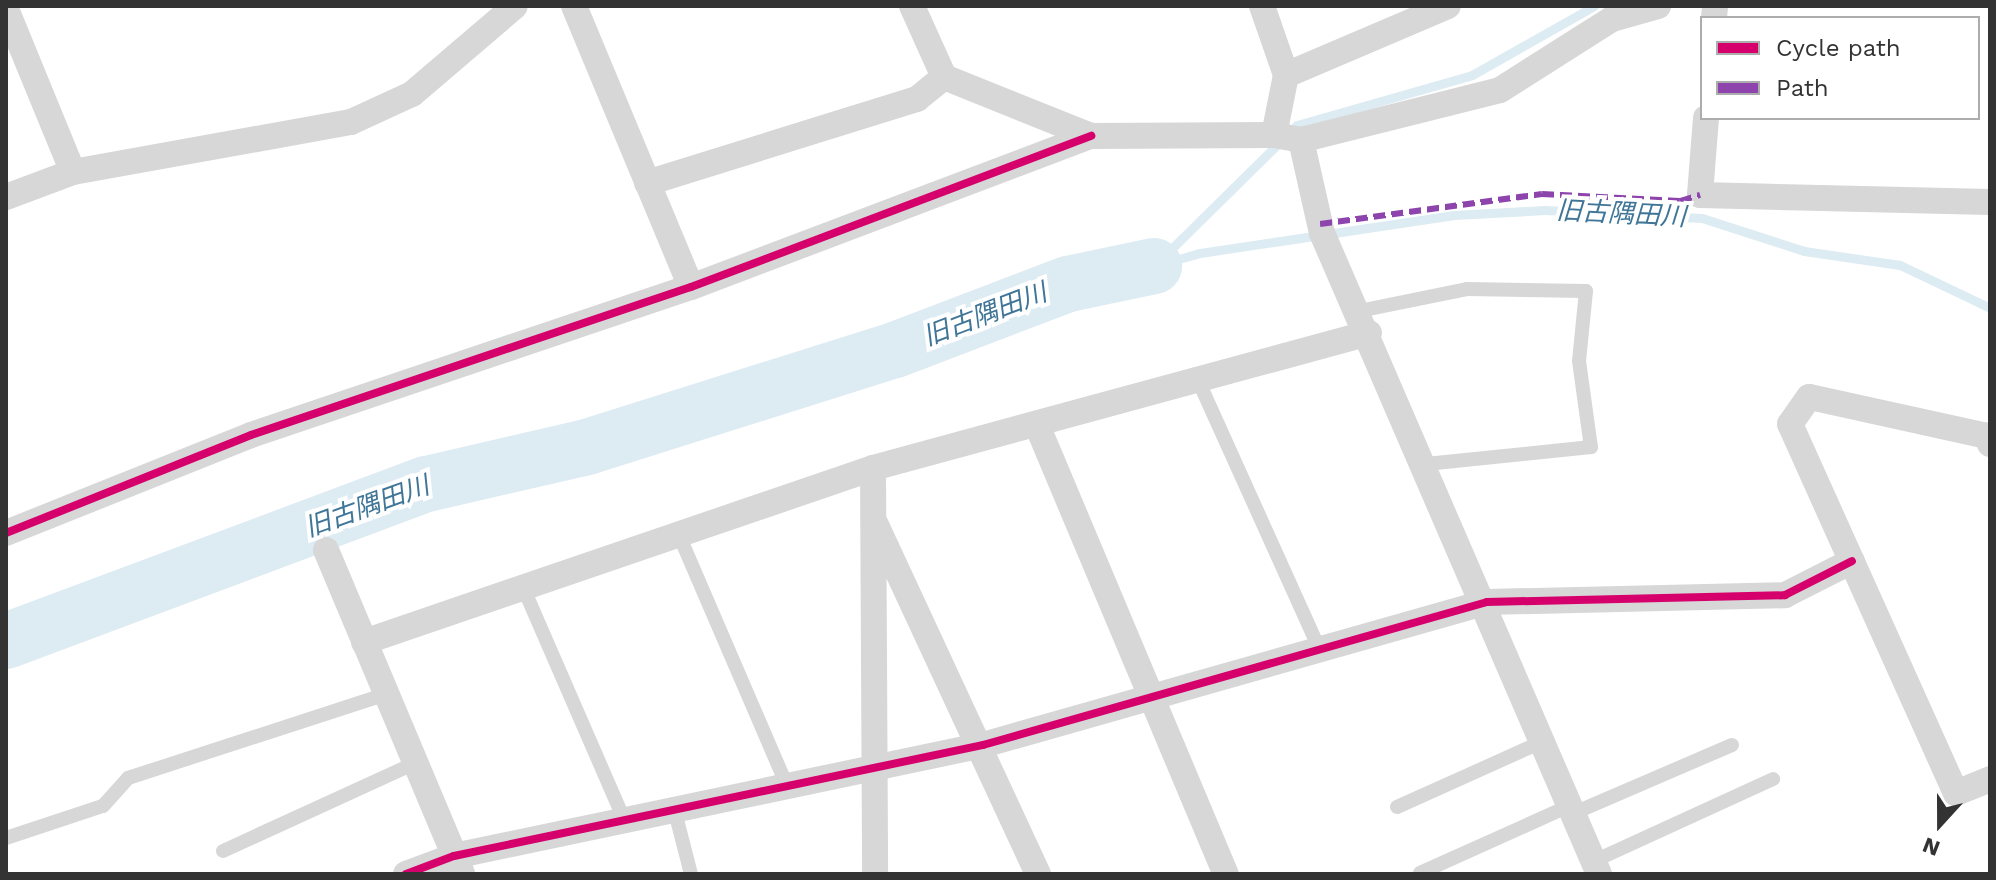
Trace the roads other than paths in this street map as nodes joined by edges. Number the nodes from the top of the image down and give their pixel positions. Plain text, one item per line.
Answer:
1 (515, 6) edge
2 (574, 6) edge
3 (912, 6) edge
4 (1262, 6) edge
5 (1448, 6) edge
6 (1658, 6) edge
7 (6, 9) edge
8 (1286, 75) junction
9 (944, 77) junction
10 (1706, 120) edge
11 (1274, 135) junction
12 (1091, 136) junction
13 (1301, 140) junction
14 (73, 172) junction
15 (647, 183) junction
16 (6, 197) edge
17 (1990, 202) edge
18 (691, 287) junction
19 (1364, 322) junction
20 (1198, 380) junction
21 (1037, 425) junction
22 (1990, 444) edge
23 (1426, 464) junction
24 (873, 468) junction
25 (873, 518) junction
26 (6, 533) edge
27 (679, 535) junction
28 (326, 550) dead end
29 (1852, 561) junction
30 (523, 587) junction
31 (1487, 602) junction
32 (364, 642) junction
33 (1320, 650) junction
34 (386, 694) junction
35 (1149, 701) junction
36 (1544, 741) junction
37 (983, 745) junction
38 (1732, 745) dead end
39 (415, 763) junction
40 (874, 763) junction
41 (1773, 779) dead end
42 (1990, 779) edge
43 (786, 783) junction
44 (1397, 807) dead end
45 (674, 808) junction
46 (1572, 809) junction
47 (624, 819) junction
48 (6, 838) edge
49 (223, 851) dead end
50 (458, 865) edge
51 (1597, 868) edge
52 (1420, 873) edge
53 (406, 874) edge
54 (691, 874) edge
55 (875, 874) edge
56 (1038, 874) edge
57 (1226, 874) edge

1 - 14 street
2 - 15 street
3 - 9 street
4 - 8 street
5 - 8 street
6 - 13 street
7 - 14 street
8 - 11 street
9 - 12 street
9 - 15 street
10 - 17 street
11 - 12 street
11 - 13 street
12 - 18 street
13 - 19 street
14 - 16 street
15 - 18 street
18 - 26 street
19 - 20 street
19 - 23 street
19 - 23 lane
20 - 21 street
20 - 33 lane
21 - 24 street
21 - 35 street
22 - 29 street
23 - 31 street
24 - 25 street
24 - 27 street
25 - 37 street
25 - 40 street
27 - 30 street
27 - 43 lane
28 - 32 street
29 - 31 street
29 - 42 street
30 - 32 street
30 - 47 lane
31 - 33 street
31 - 36 street
32 - 34 street
33 - 35 street
34 - 39 street
34 - 48 lane
35 - 37 street
35 - 57 street
36 - 44 lane
36 - 46 street
37 - 40 street
37 - 56 street
38 - 46 lane
39 - 49 lane
39 - 50 street
40 - 43 street
40 - 55 street
41 - 51 lane
43 - 45 street
45 - 47 street
45 - 54 lane
46 - 51 street
46 - 52 lane
47 - 50 street
50 - 53 street

